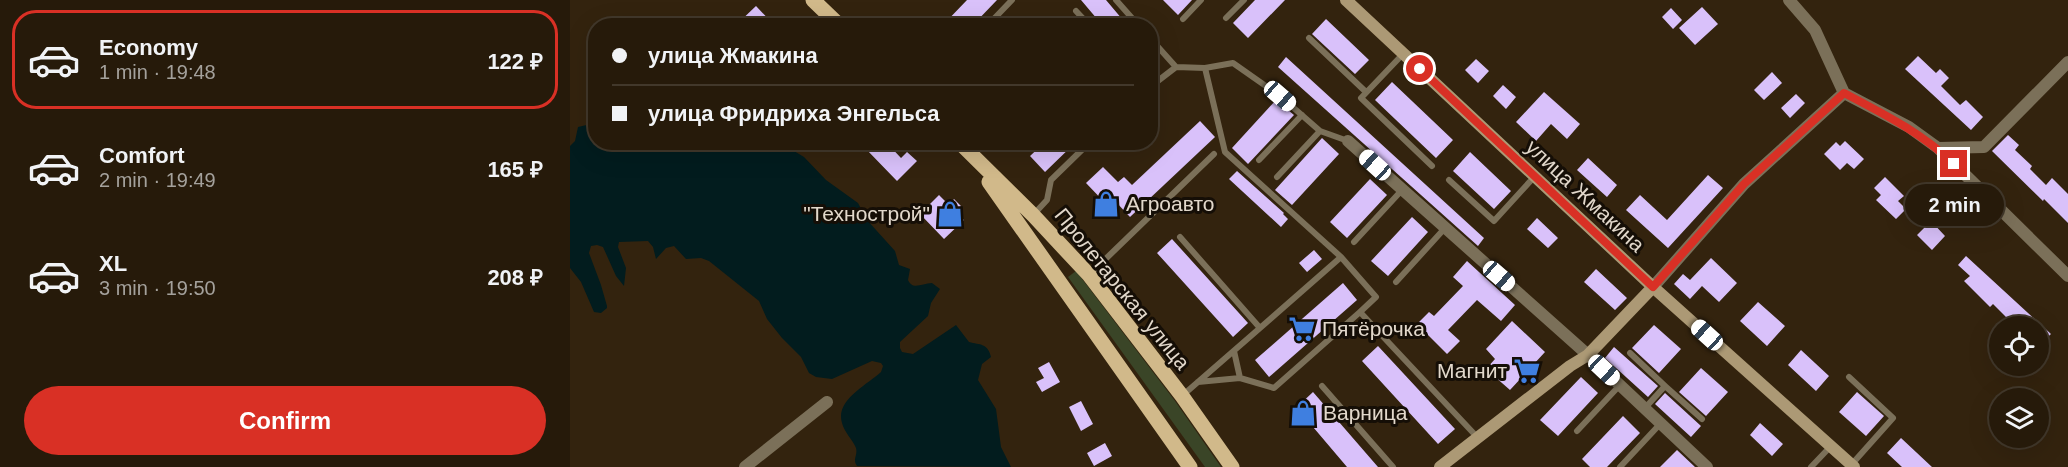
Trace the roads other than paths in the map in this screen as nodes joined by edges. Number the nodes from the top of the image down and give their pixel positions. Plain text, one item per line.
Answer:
1 (813, 0) edge
2 (1012, 0) edge
3 (1116, 0) edge
4 (1201, 0) edge
5 (1244, 0) edge
6 (1346, 0) edge
7 (1789, 0) edge
8 (1076, 11) dead end
9 (832, 18) edge
10 (995, 18) edge
11 (1082, 18) edge
12 (1132, 18) edge
13 (1226, 18) dead end
14 (1182, 20) dead end
15 (1309, 38) dead end
16 (1158, 47) edge
17 (1403, 54) junction
18 (2068, 62) edge
19 (1176, 67) junction
20 (1205, 68) junction
21 (1158, 81) edge
22 (1366, 92) junction
23 (1844, 93) junction
24 (1302, 115) junction
25 (1320, 131) junction
26 (1348, 141) joint
27 (1938, 148) junction
28 (966, 150) edge
29 (967, 150) edge
30 (1082, 150) edge
31 (1214, 154) dead end
32 (1259, 160) dead end
33 (1432, 166) dead end
34 (1536, 176) junction
35 (1277, 177) dead end
36 (1449, 180) dead end
37 (1402, 190) junction
38 (1033, 215) junction
39 (1445, 228) junction
40 (1180, 237) dead end
41 (1354, 242) dead end
42 (1341, 257) junction
43 (1074, 259) junction
44 (1055, 273) junction
45 (1089, 275) junction
46 (2068, 276) edge
47 (1396, 282) dead end
48 (1653, 287) junction
49 (1360, 312) junction
50 (1260, 328) junction
51 (1234, 351) junction
52 (1630, 353) dead end
53 (1588, 355) junction
54 (1849, 377) dead end
55 (1240, 378) junction
56 (1198, 382) junction
57 (1322, 386) dead end
58 (1620, 386) junction
59 (1665, 386) junction
60 (1182, 396) junction
61 (827, 402) dead end
62 (1644, 408) junction
63 (1702, 419) dead end
64 (1660, 423) junction
65 (1577, 431) dead end
66 (1478, 438) junction
67 (1831, 446) junction
68 (1852, 466) edge
69 (745, 467) edge
70 (1190, 467) edge
71 (1232, 467) edge
72 (1394, 467) edge
73 (1440, 467) edge
74 (1620, 467) edge
75 (1707, 467) edge
76 (1811, 467) edge

1 - 9 main road
2 - 10 lane
3 - 12 lane
4 - 14 lane
5 - 13 lane
6 - 17 street, улица Жмакина
7 - 23 street
8 - 11 lane
15 - 22 lane
16 - 19 lane
17 - 22 lane
17 - 34 street, улица Жмакина
18 - 27 street
19 - 20 lane
19 - 21 lane
20 - 24 lane
20 - 42 lane
22 - 33 lane
23 - 27 street
23 - 48 street
24 - 25 lane
24 - 32 lane
25 - 26 lane
25 - 35 lane
26 - 37 street
27 - 46 street
28 - 44 main road, Пролетарская улица
29 - 38 main road, Пролетарская улица
30 - 38 lane
31 - 45 lane
34 - 36 lane
34 - 48 street, улица Жмакина
37 - 39 street
37 - 41 lane
38 - 43 main road, Пролетарская улица
39 - 47 lane
39 - 53 street
40 - 50 lane
42 - 49 lane
42 - 50 lane
43 - 44 main road
43 - 45 main road, Пролетарская улица
44 - 70 main road, Пролетарская улица
45 - 60 main road, Пролетарская улица
48 - 53 street
48 - 67 street, улица Жмакина
49 - 55 lane
49 - 66 lane
50 - 51 lane
51 - 55 lane
51 - 56 lane
52 - 59 lane
53 - 58 street
53 - 66 street
54 - 68 lane
55 - 56 lane
56 - 60 lane
57 - 72 lane
58 - 62 street
58 - 65 lane
59 - 62 lane
59 - 63 lane
60 - 71 main road, Пролетарская улица
61 - 69 street
62 - 64 street
64 - 74 lane
64 - 75 street
66 - 73 street
67 - 68 street, улица Жмакина
67 - 76 lane

